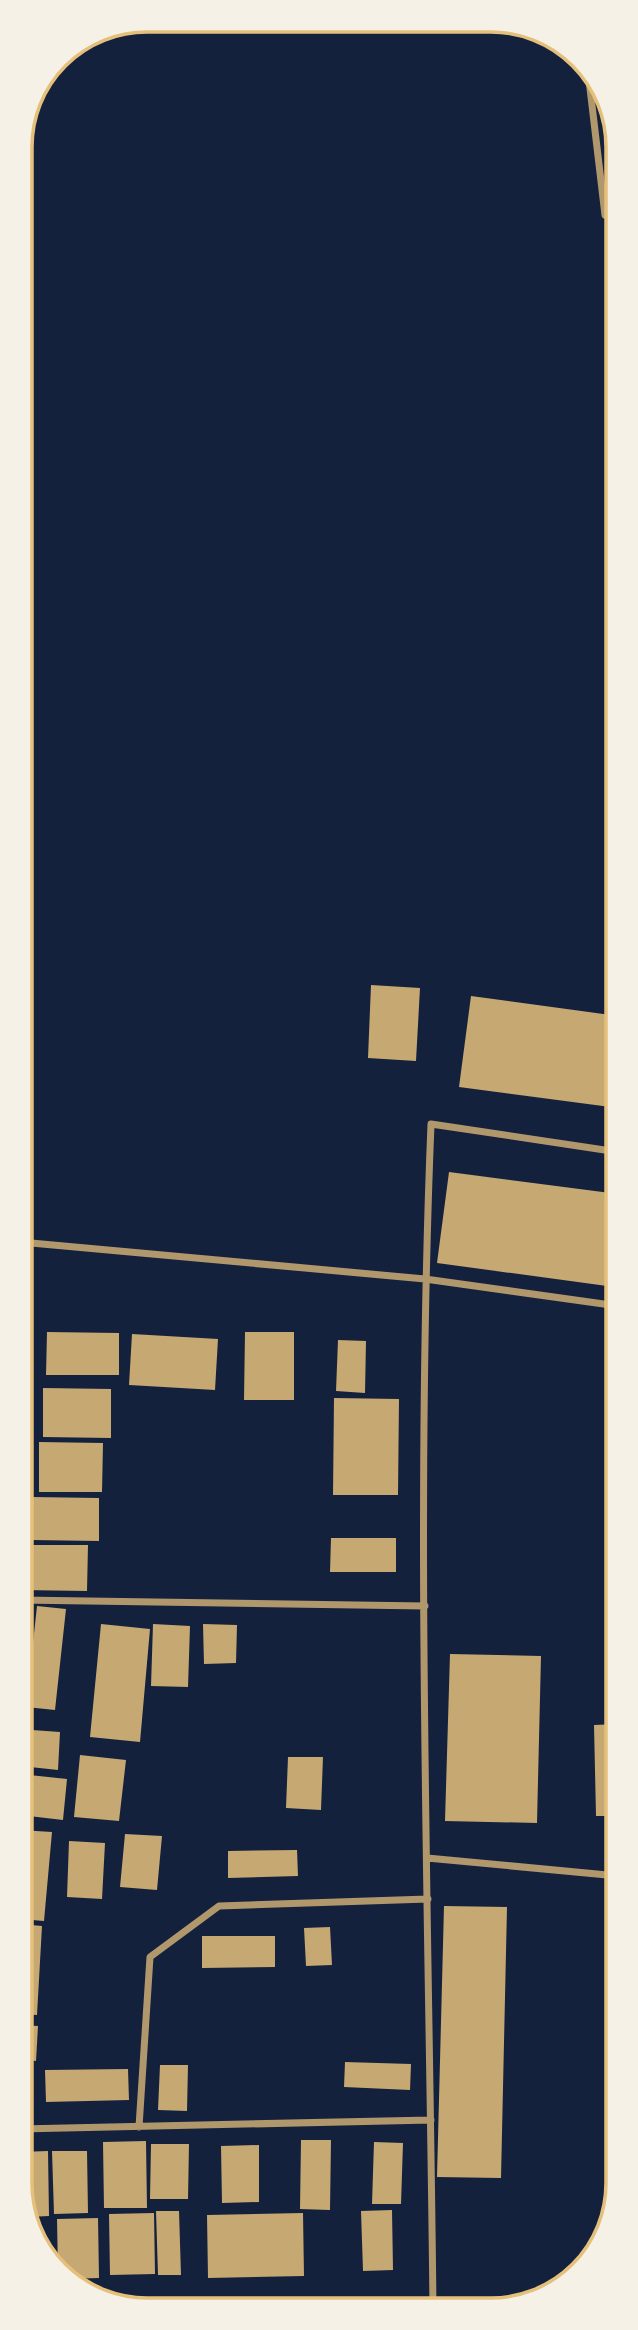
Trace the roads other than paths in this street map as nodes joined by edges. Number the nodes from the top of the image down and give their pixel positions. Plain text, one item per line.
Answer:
1 (590, 88) edge
2 (605, 215) dead end
3 (606, 1150) edge
4 (32, 1243) edge
5 (425, 1279) junction
6 (606, 1304) edge
7 (32, 1600) edge
8 (425, 1606) junction
9 (428, 1858) junction
10 (606, 1875) edge
11 (428, 1899) junction
12 (431, 2120) junction
13 (139, 2127) junction
14 (32, 2129) edge
15 (433, 2298) edge

1 - 2 street
3 - 5 street
4 - 5 street
5 - 6 street
5 - 8 street
7 - 8 street
8 - 9 street
9 - 10 street
9 - 11 street
11 - 12 street
11 - 13 street
12 - 13 street
12 - 15 street
13 - 14 street

